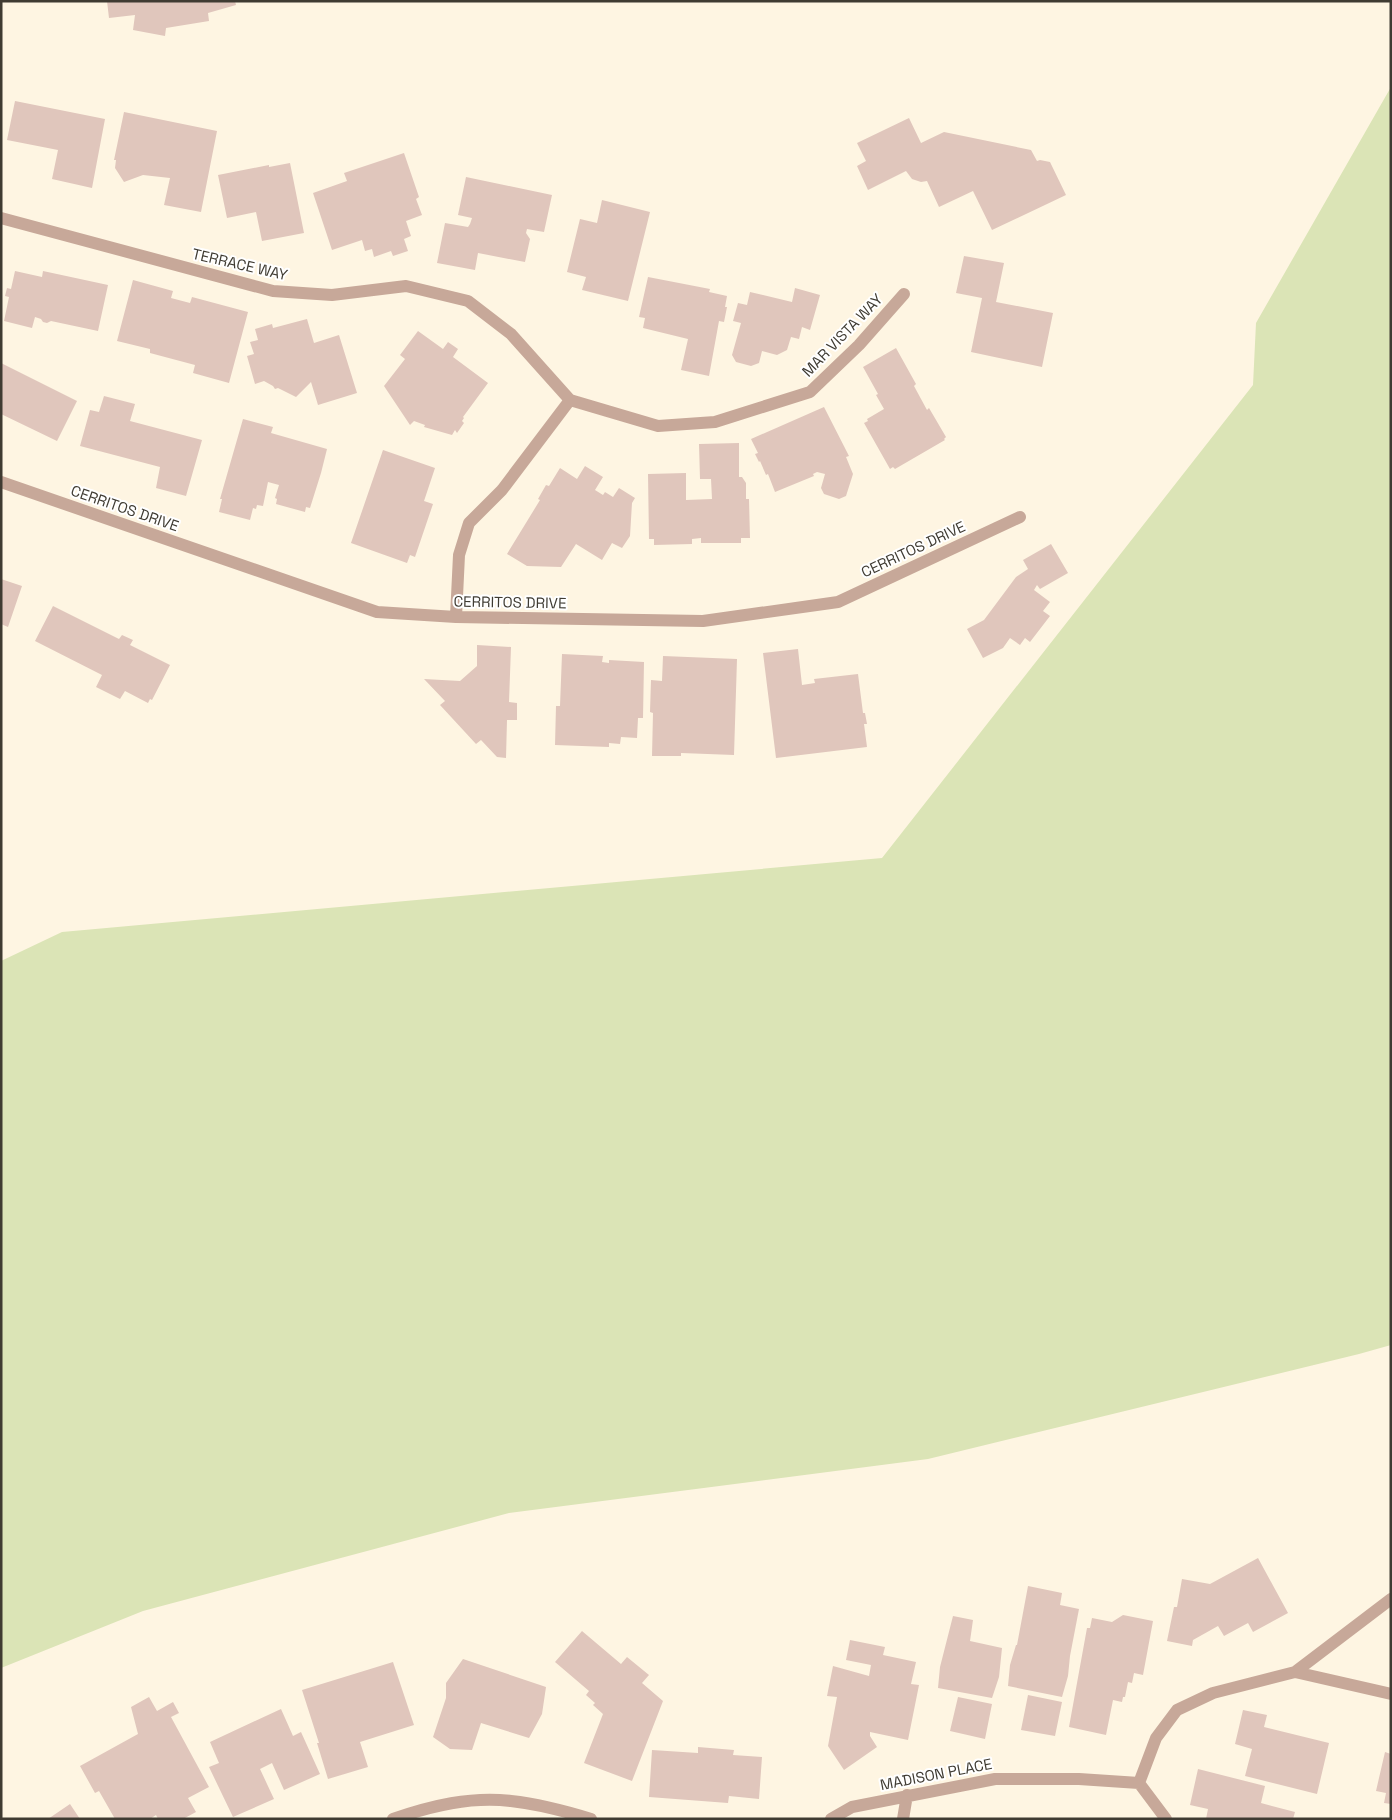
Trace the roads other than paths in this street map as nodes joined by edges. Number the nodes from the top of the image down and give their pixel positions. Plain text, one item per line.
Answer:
1 (1, 218) edge
2 (904, 294) dead end
3 (570, 400) junction
4 (1, 482) edge
5 (1020, 517) dead end
6 (456, 617) junction
7 (1391, 1599) edge
8 (1295, 1672) junction
9 (1391, 1694) edge
10 (1139, 1782) junction
11 (908, 1795) junction
12 (394, 1819) edge
13 (591, 1819) edge
14 (831, 1819) edge
15 (902, 1819) edge
16 (1166, 1819) edge

1 - 3 street, TERRACE WAY
2 - 3 street, MAR VISTA WAY
3 - 6 street
4 - 6 street, CERRITOS DRIVE
5 - 6 street, CERRITOS DRIVE
7 - 8 street
8 - 9 street
8 - 10 street
10 - 11 street, MADISON PLACE
10 - 16 street
11 - 14 street, MADISON PLACE
11 - 15 street
12 - 13 street

